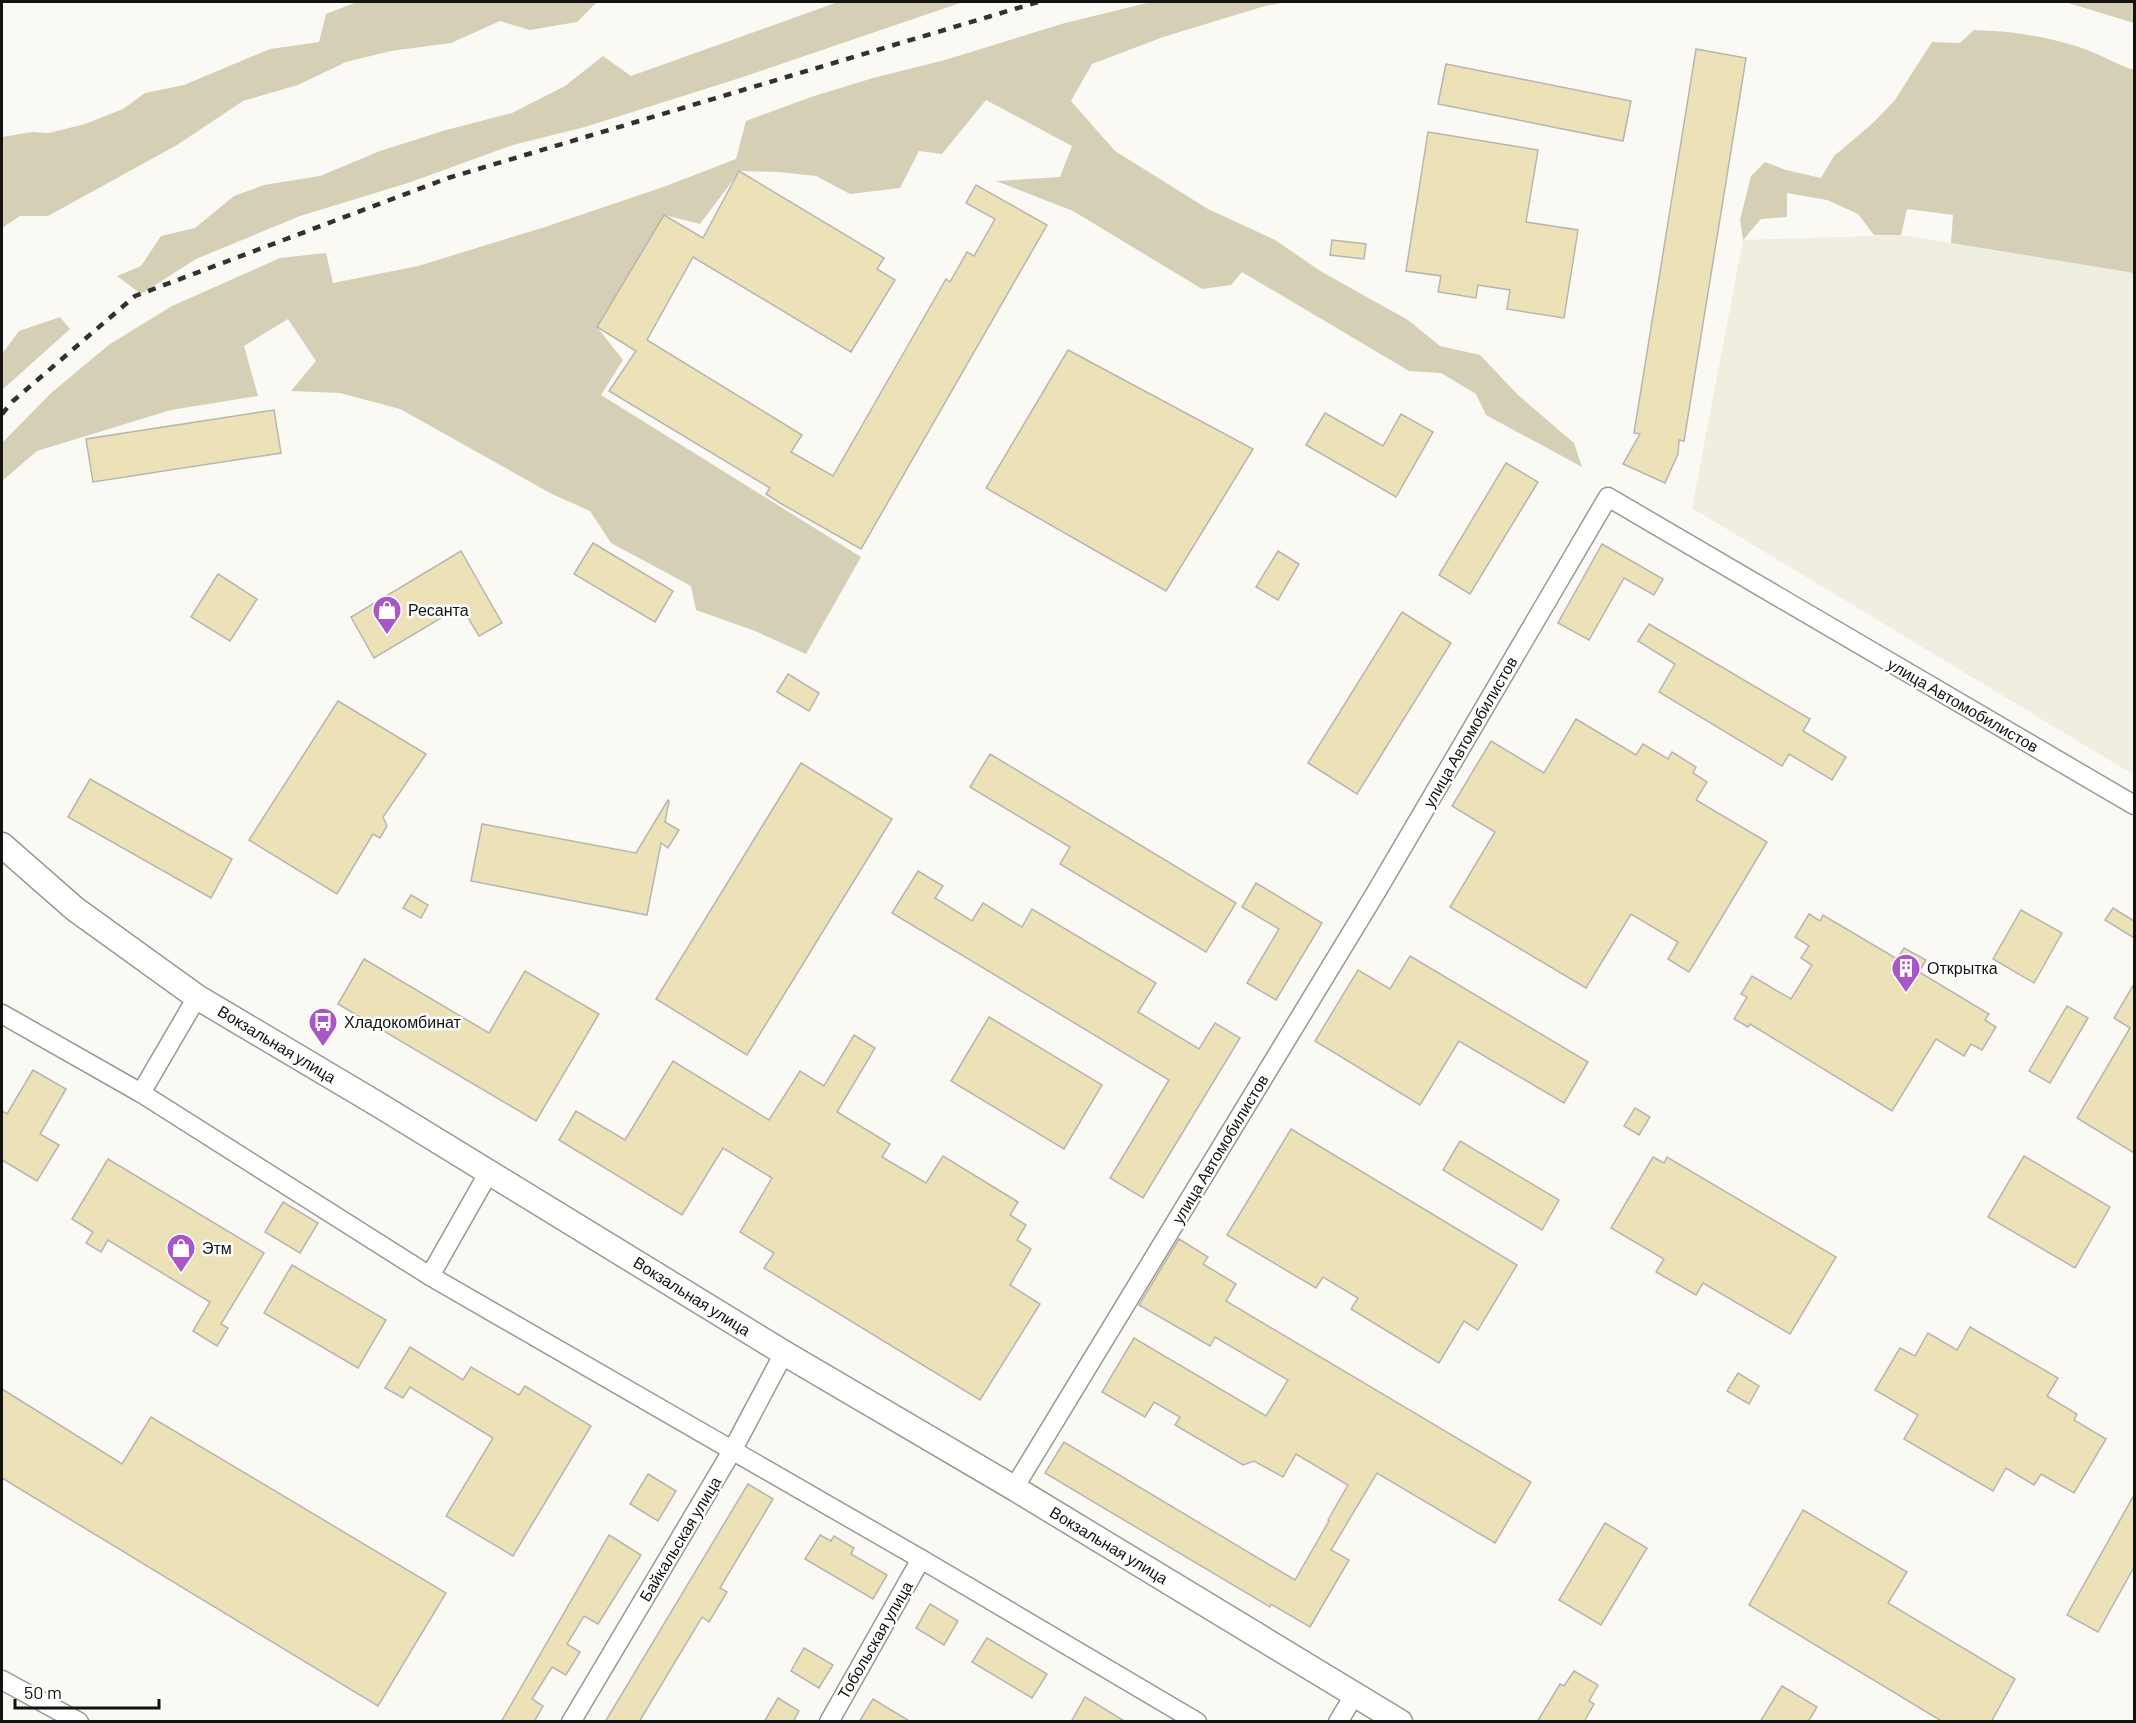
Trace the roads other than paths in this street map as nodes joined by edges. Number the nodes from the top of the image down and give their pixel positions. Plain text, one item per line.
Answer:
1 (2134, 805) edge
2 (2, 845) edge
3 (196, 997) junction
4 (2, 1014) edge
5 (141, 1093) junction
6 (489, 1172) junction
7 (430, 1276) junction
8 (784, 1353) junction
9 (732, 1451) junction
10 (1014, 1488) junction
11 (921, 1559) junction
12 (2, 1680) edge
13 (1355, 1694) junction
14 (79, 1722) edge
15 (571, 1722) edge
16 (829, 1722) edge
17 (1197, 1722) edge
18 (1338, 1722) edge
19 (1400, 1722) edge

1 - 10 street, улица Автомобилистов
2 - 3 main road, Вокзальная улица
3 - 5 street
3 - 6 main road, Вокзальная улица
4 - 5 street
5 - 7 street
6 - 7 street
6 - 8 main road, Вокзальная улица
7 - 9 street
8 - 9 street, Байкальская улица
8 - 10 main road, Вокзальная улица
9 - 11 street
9 - 15 street, Байкальская улица
10 - 13 main road, Вокзальная улица
11 - 16 street, Тобольская улица
11 - 17 street
12 - 14 street
13 - 18 street
13 - 19 main road, Вокзальная улица

